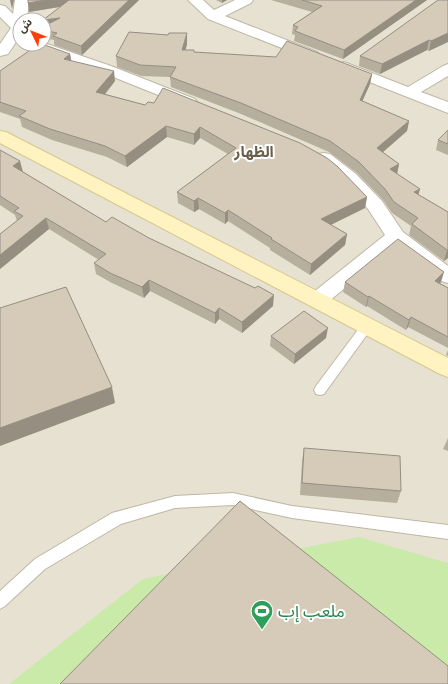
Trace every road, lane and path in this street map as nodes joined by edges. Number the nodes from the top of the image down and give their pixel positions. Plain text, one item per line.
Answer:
1 (22, 0) edge
2 (195, 0) edge
3 (246, 0) edge
4 (0, 8) edge
5 (20, 12) edge
6 (213, 16) junction
7 (12, 27) edge
8 (12, 40) edge
9 (52, 51) edge
10 (0, 52) edge
11 (358, 58) dead end
12 (346, 67) junction
13 (448, 69) edge
14 (410, 92) junction
15 (205, 108) edge
16 (448, 108) edge
17 (0, 136) edge
18 (309, 151) edge
19 (396, 237) junction
20 (448, 276) edge
21 (317, 300) junction
22 (367, 326) junction
23 (448, 368) edge
24 (320, 390) dead end
25 (448, 532) edge
26 (0, 601) edge

1 - 5 street
2 - 6 street
3 - 6 street
4 - 7 street
6 - 12 street
8 - 10 street
9 - 15 street
11 - 12 street
12 - 14 street
13 - 14 street
14 - 16 street
17 - 21 main road
18 - 19 street
19 - 20 street
19 - 21 street
21 - 22 main road
22 - 23 main road
22 - 24 lane
25 - 26 lane

